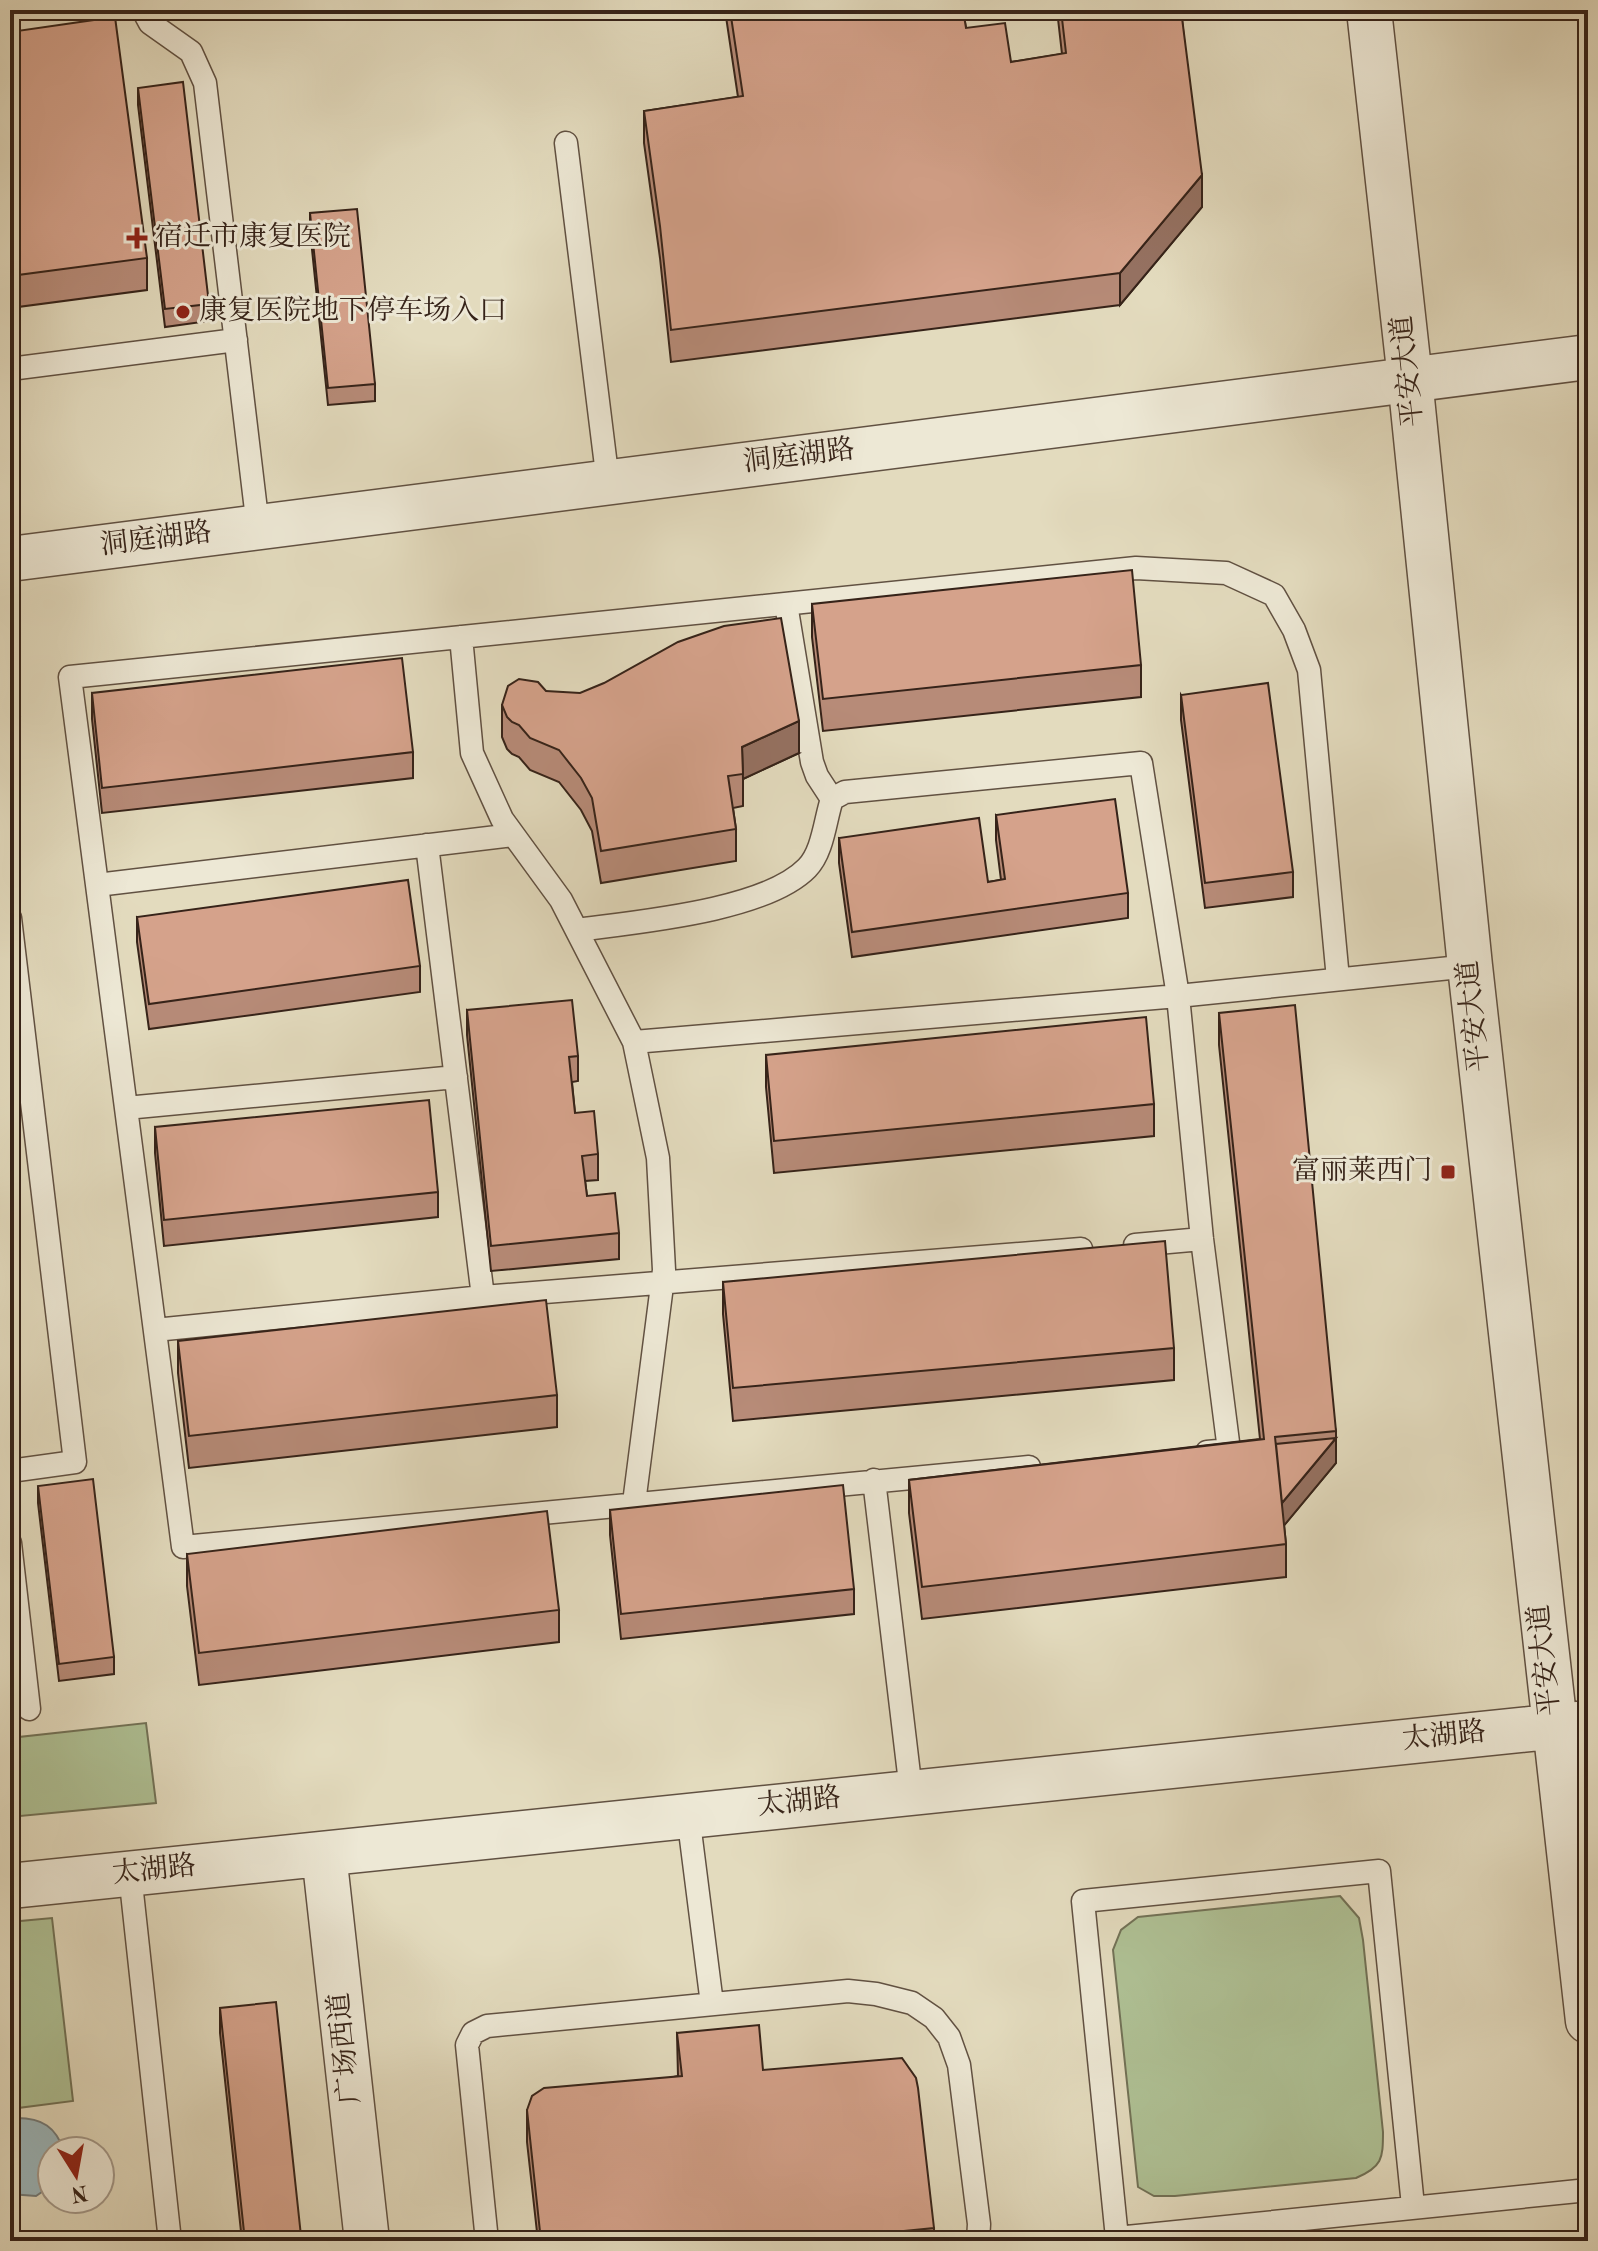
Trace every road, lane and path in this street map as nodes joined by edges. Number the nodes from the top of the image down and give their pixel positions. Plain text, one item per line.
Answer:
1 (143, 10) edge
2 (1369, 10) edge
3 (566, 143) dead end
4 (236, 340) junction
5 (1588, 357) edge
6 (10, 369) edge
7 (1410, 379) junction
8 (608, 482) junction
9 (258, 527) junction
10 (10, 559) edge
11 (786, 604) junction
12 (461, 637) junction
13 (832, 799) junction
14 (513, 835) junction
15 (427, 845) junction
16 (97, 885) junction
17 (10, 918) edge
18 (577, 930) junction
19 (1470, 966) junction
20 (1338, 979) junction
21 (1178, 996) junction
22 (634, 1042) junction
23 (18, 1062) edge
24 (456, 1077) junction
25 (126, 1108) junction
26 (1202, 1239) junction
27 (662, 1284) junction
28 (483, 1297) junction
29 (155, 1330) junction
30 (1183, 1454) edge
31 (1044, 1466) edge
32 (10, 1471) edge
33 (874, 1480) junction
34 (634, 1503) junction
35 (10, 1543) edge
36 (29, 1709) dead end
37 (1571, 1725) edge
38 (911, 1791) junction
39 (688, 1815) junction
40 (324, 1854) junction
41 (130, 1874) junction
42 (10, 1886) edge
43 (712, 2004) junction
44 (1588, 2021) edge
45 (1588, 2190) edge
46 (1413, 2206) junction
47 (170, 2241) edge
48 (367, 2241) edge
49 (487, 2241) edge
50 (978, 2241) edge

1 - 4 lane
2 - 7 street, 平安大道
3 - 8 lane
4 - 6 lane
4 - 9 lane
5 - 7 street, 洞庭湖路
7 - 8 street, 洞庭湖路
7 - 19 street, 平安大道
8 - 9 street, 洞庭湖路
9 - 10 street, 洞庭湖路
11 - 12 lane
11 - 13 lane
11 - 20 lane
12 - 14 lane
12 - 16 lane
13 - 18 lane
13 - 21 lane
14 - 15 lane
14 - 18 lane
15 - 16 lane
15 - 24 lane
16 - 25 lane
17 - 23 lane
18 - 22 lane
19 - 20 lane
19 - 37 street, 平安大道
20 - 21 lane
21 - 22 lane
21 - 26 lane
22 - 27 lane
23 - 32 lane
24 - 25 lane
24 - 28 lane
25 - 29 lane
26 - 27 lane
26 - 30 lane
27 - 28 lane
27 - 34 lane
28 - 29 lane
29 - 34 lane
31 - 33 lane
33 - 34 lane
33 - 38 lane
35 - 36 lane
37 - 38 street, 太湖路
37 - 44 street, 平安大道
38 - 39 street, 太湖路
39 - 40 street, 太湖路
39 - 43 lane
40 - 41 street, 太湖路
40 - 48 street, 广场西道
41 - 42 street, 太湖路
41 - 47 lane
43 - 49 lane
43 - 50 lane
45 - 46 lane
46 - 46 lane

